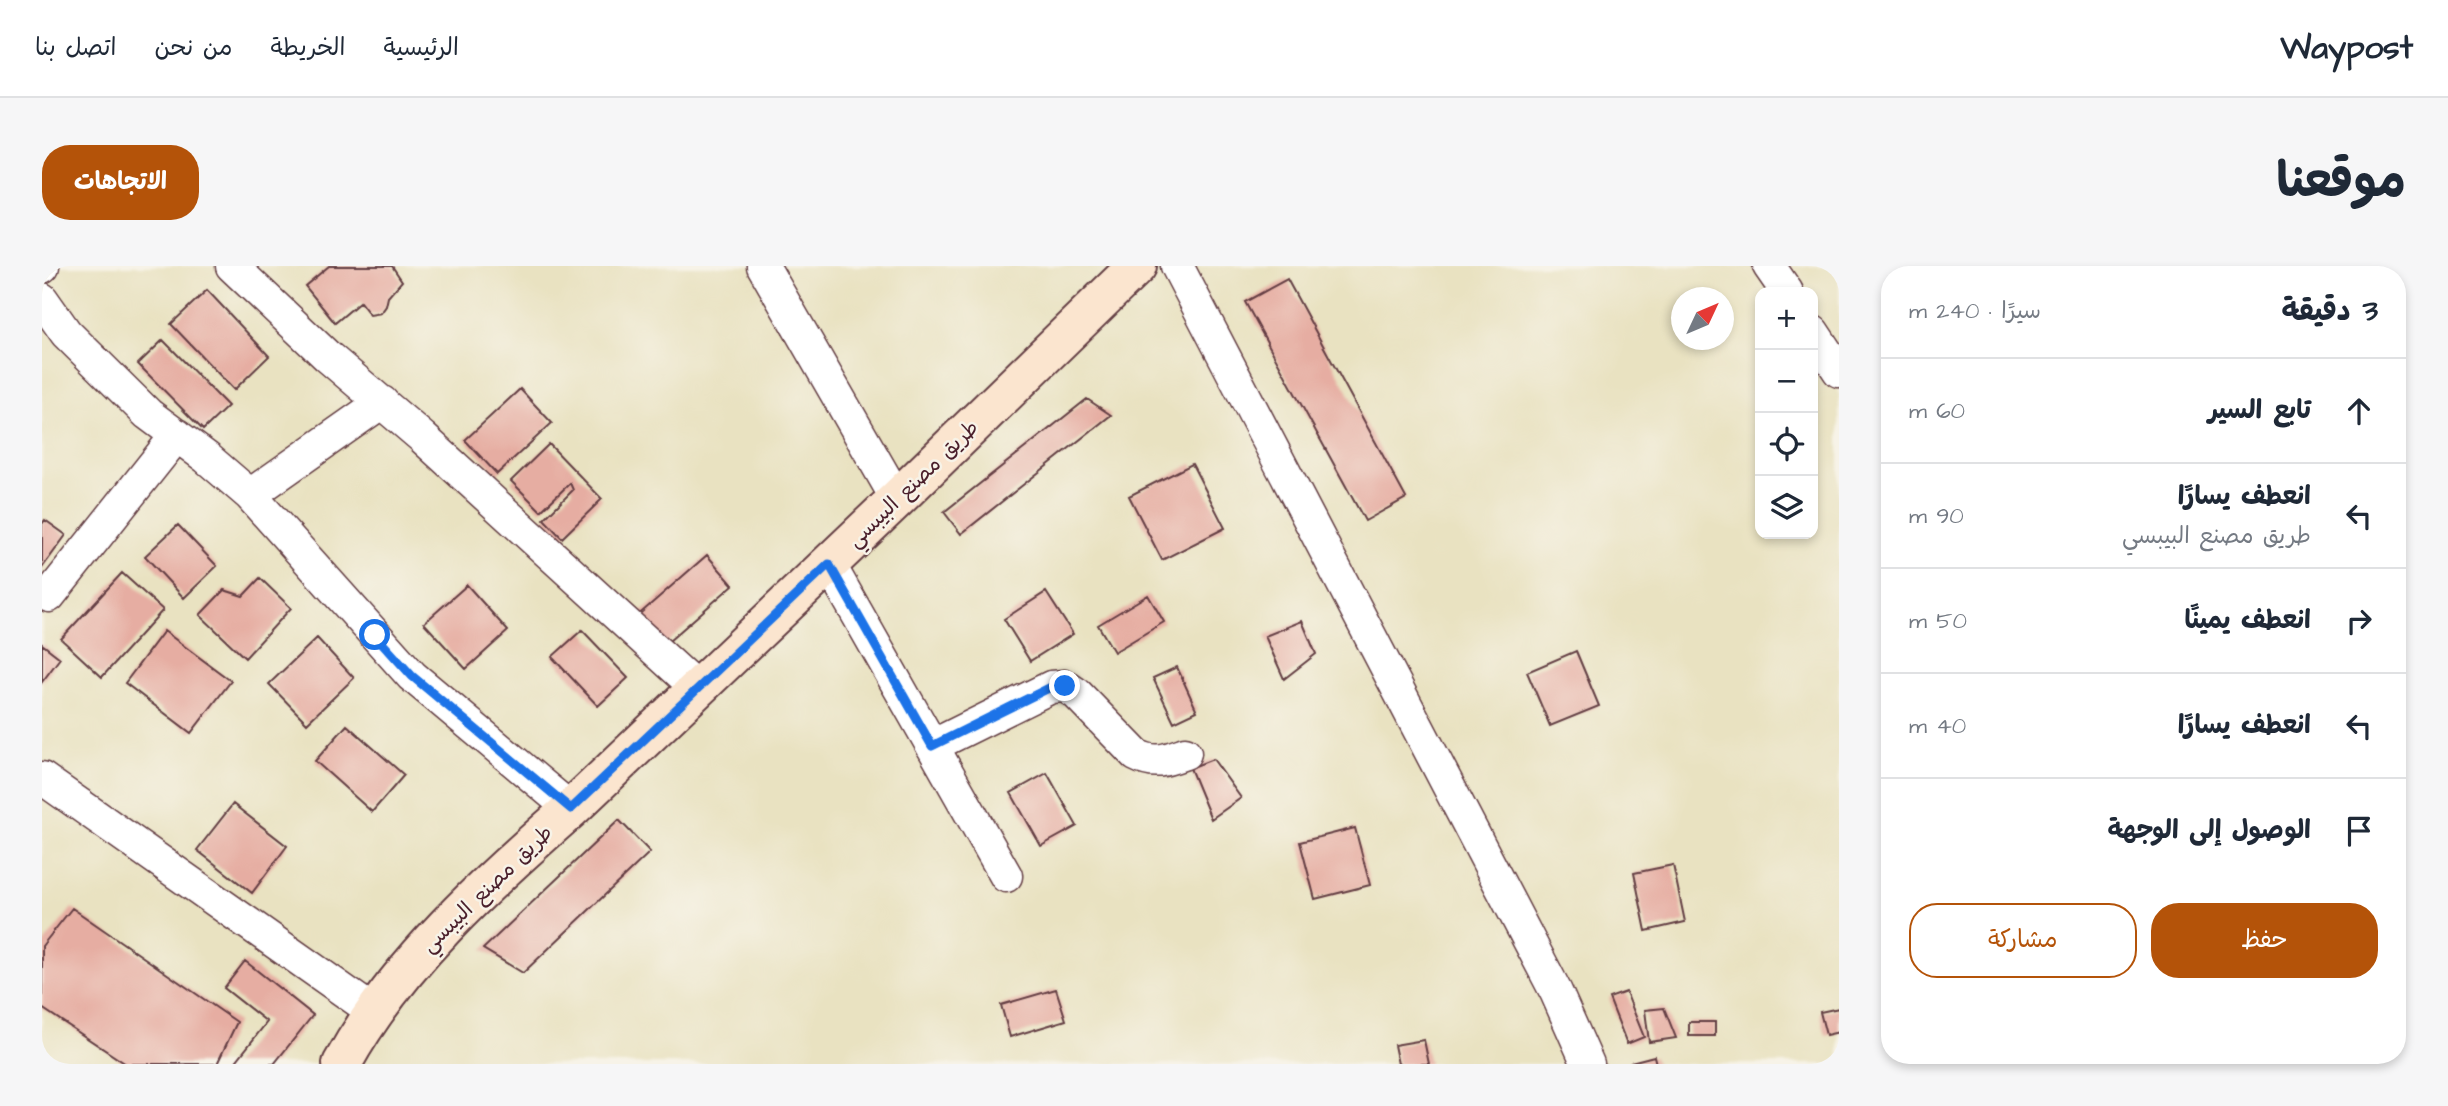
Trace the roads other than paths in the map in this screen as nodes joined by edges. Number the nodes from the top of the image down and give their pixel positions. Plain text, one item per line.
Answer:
1 (232, 266) edge
2 (763, 266) edge
3 (1137, 266) edge
4 (1177, 266) edge
5 (1769, 266) edge
6 (1784, 287) edge
7 (42, 299) edge
8 (1818, 340) edge
9 (1839, 372) edge
10 (382, 402) junction
11 (177, 435) junction
12 (250, 495) junction
13 (897, 499) junction
14 (829, 564) junction
15 (49, 596) dead end
16 (698, 689) junction
17 (932, 746) junction
18 (1185, 753) dead end
19 (42, 778) edge
20 (571, 809) junction
21 (1006, 876) dead end
22 (374, 1012) junction
23 (342, 1064) edge
24 (1588, 1064) edge

1 - 10 street
2 - 13 street
3 - 13 main road, طريق مصنع البيبسي
4 - 24 street
5 - 6 street
7 - 11 street
8 - 9 street
10 - 12 street
10 - 16 street
11 - 12 street
11 - 15 street
12 - 20 street
13 - 14 main road, طريق مصنع البيبسي
14 - 16 main road, طريق مصنع البيبسي
14 - 17 street
16 - 20 main road, طريق مصنع البيبسي
17 - 18 street
17 - 21 street
19 - 22 street
20 - 22 main road, طريق مصنع البيبسي
22 - 23 main road, طريق مصنع البيبسي

